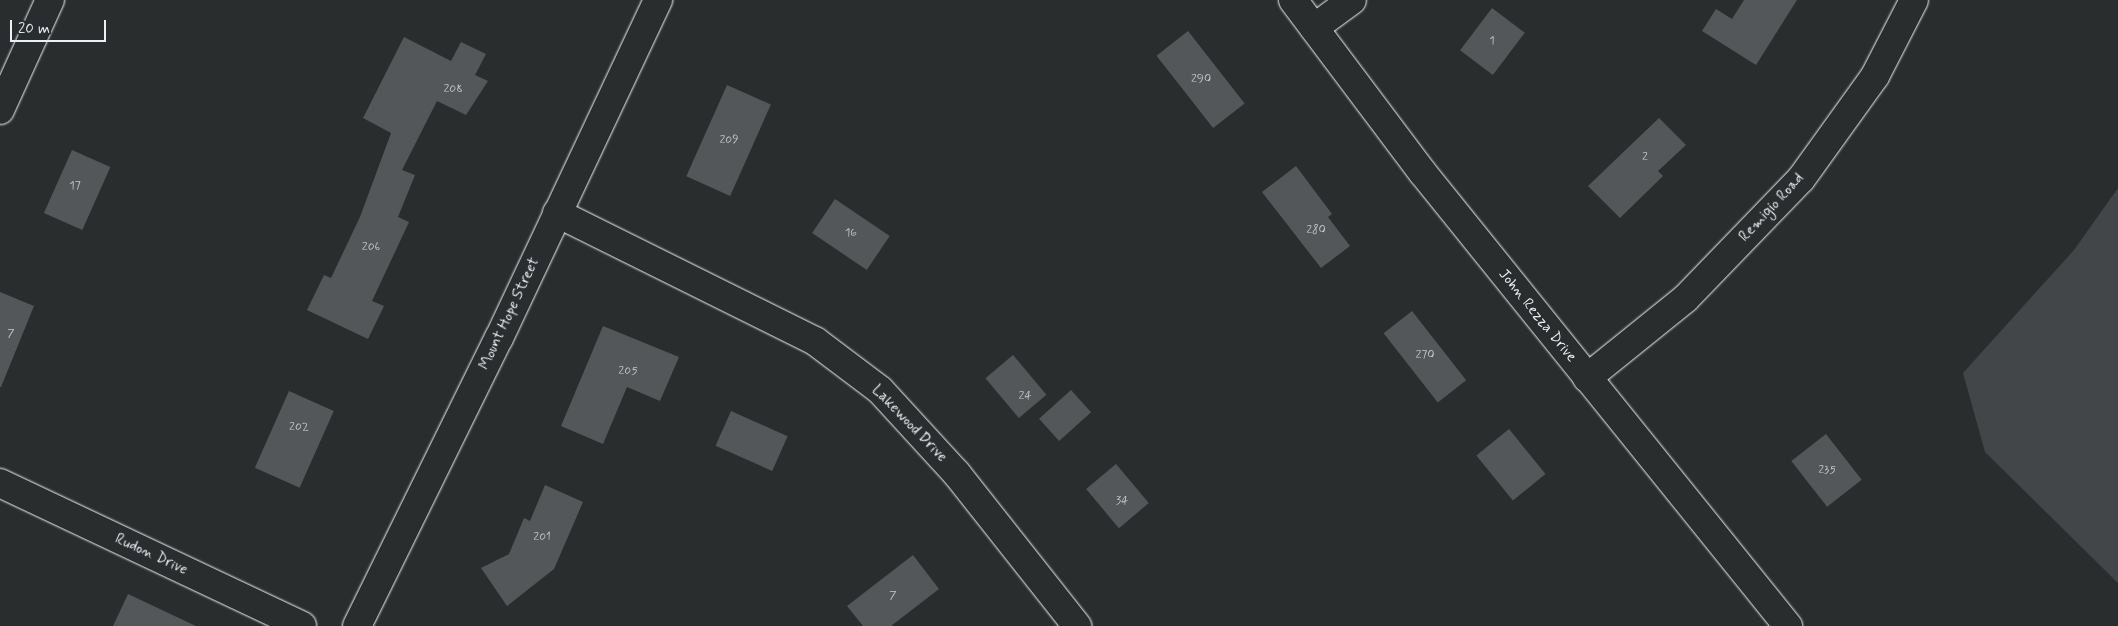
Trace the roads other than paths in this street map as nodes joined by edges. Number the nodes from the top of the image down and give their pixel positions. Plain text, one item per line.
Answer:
1 (50, 0) edge
2 (658, 0) edge
3 (1293, 0) edge
4 (1352, 0) edge
5 (1914, 0) edge
6 (1314, 28) junction
7 (0, 110) edge
8 (557, 213) junction
9 (1587, 378) junction
10 (0, 483) edge
11 (1074, 625) edge
12 (302, 626) edge
13 (357, 626) edge
14 (1788, 626) edge

1 - 7 street
2 - 8 street, Mount Hope Street
3 - 6 street, John Rezza Drive
4 - 6 street
5 - 9 street, Remigio Road
6 - 9 street, John Rezza Drive
8 - 11 street, Lakewood Drive
8 - 13 street, Mount Hope Street
9 - 14 street, John Rezza Drive
10 - 12 street, Rudon Drive

